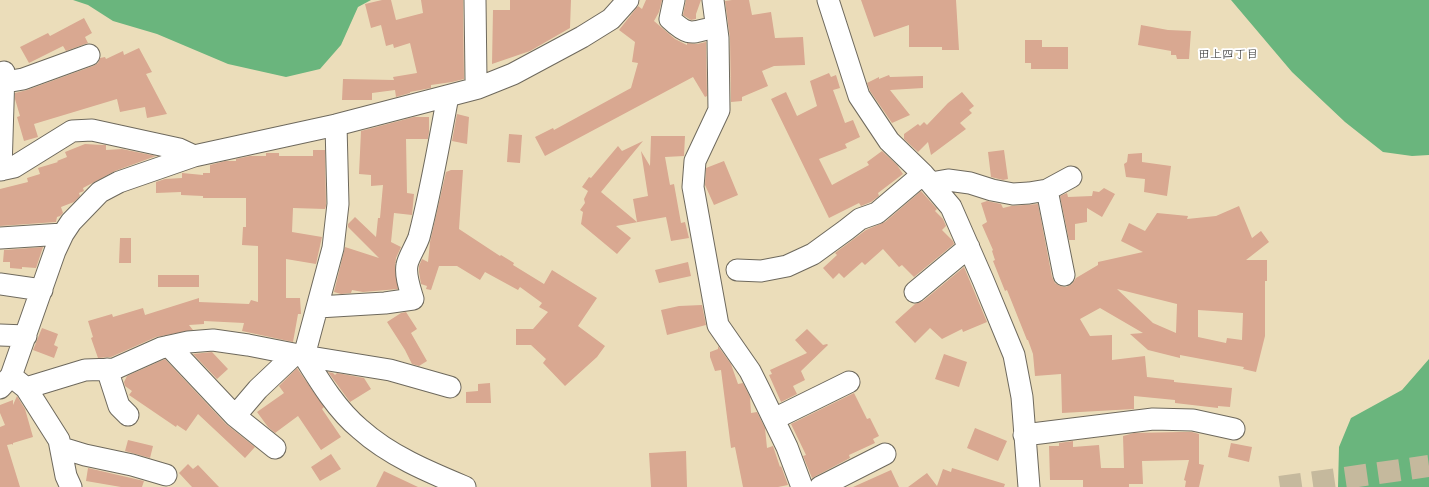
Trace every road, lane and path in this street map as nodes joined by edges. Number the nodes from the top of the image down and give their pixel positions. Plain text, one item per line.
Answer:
1 (475, 0) edge
2 (628, 0) edge
3 (674, 0) edge
4 (713, 0) edge
5 (835, 2) edge
6 (716, 26) junction
7 (89, 55) dead end
8 (2, 79) edge
9 (478, 88) junction
10 (448, 96) junction
11 (336, 125) junction
12 (194, 156) junction
13 (0, 170) edge
14 (1071, 177) dead end
15 (927, 178) junction
16 (1047, 190) junction
17 (63, 234) junction
18 (0, 238) edge
19 (968, 247) junction
20 (737, 270) dead end
21 (1064, 274) dead end
22 (0, 284) edge
23 (42, 290) junction
24 (914, 292) dead end
25 (318, 307) junction
26 (0, 335) edge
27 (26, 336) junction
28 (169, 346) junction
29 (299, 356) junction
30 (107, 369) junction
31 (849, 382) dead end
32 (12, 384) edge
33 (450, 387) dead end
34 (128, 415) dead end
35 (235, 416) junction
36 (774, 420) junction
37 (1234, 429) dead end
38 (1024, 435) junction
39 (62, 448) junction
40 (275, 448) dead end
41 (885, 454) dead end
42 (166, 475) dead end
43 (71, 487) edge
44 (465, 487) edge
45 (802, 487) edge
46 (820, 487) edge
47 (1029, 487) edge

1 - 9 street
2 - 9 street
3 - 6 street
4 - 6 street
5 - 15 street
6 - 36 street
7 - 8 street
8 - 13 street
9 - 10 street
10 - 11 street
10 - 25 street
11 - 12 street
11 - 25 street
12 - 13 street
12 - 17 street
14 - 16 street
15 - 16 street
15 - 19 street
15 - 20 street
16 - 21 street
17 - 18 street
17 - 23 street
19 - 24 street
19 - 38 street
22 - 23 street
23 - 27 street
25 - 29 street
26 - 27 street
27 - 32 street
28 - 29 street
28 - 30 street
28 - 35 street
29 - 33 street
29 - 35 street
29 - 44 street
30 - 32 street
30 - 34 street
31 - 36 street
32 - 39 street
35 - 40 street
36 - 45 street
37 - 38 street
38 - 47 street
39 - 42 street
39 - 43 street
41 - 46 street

